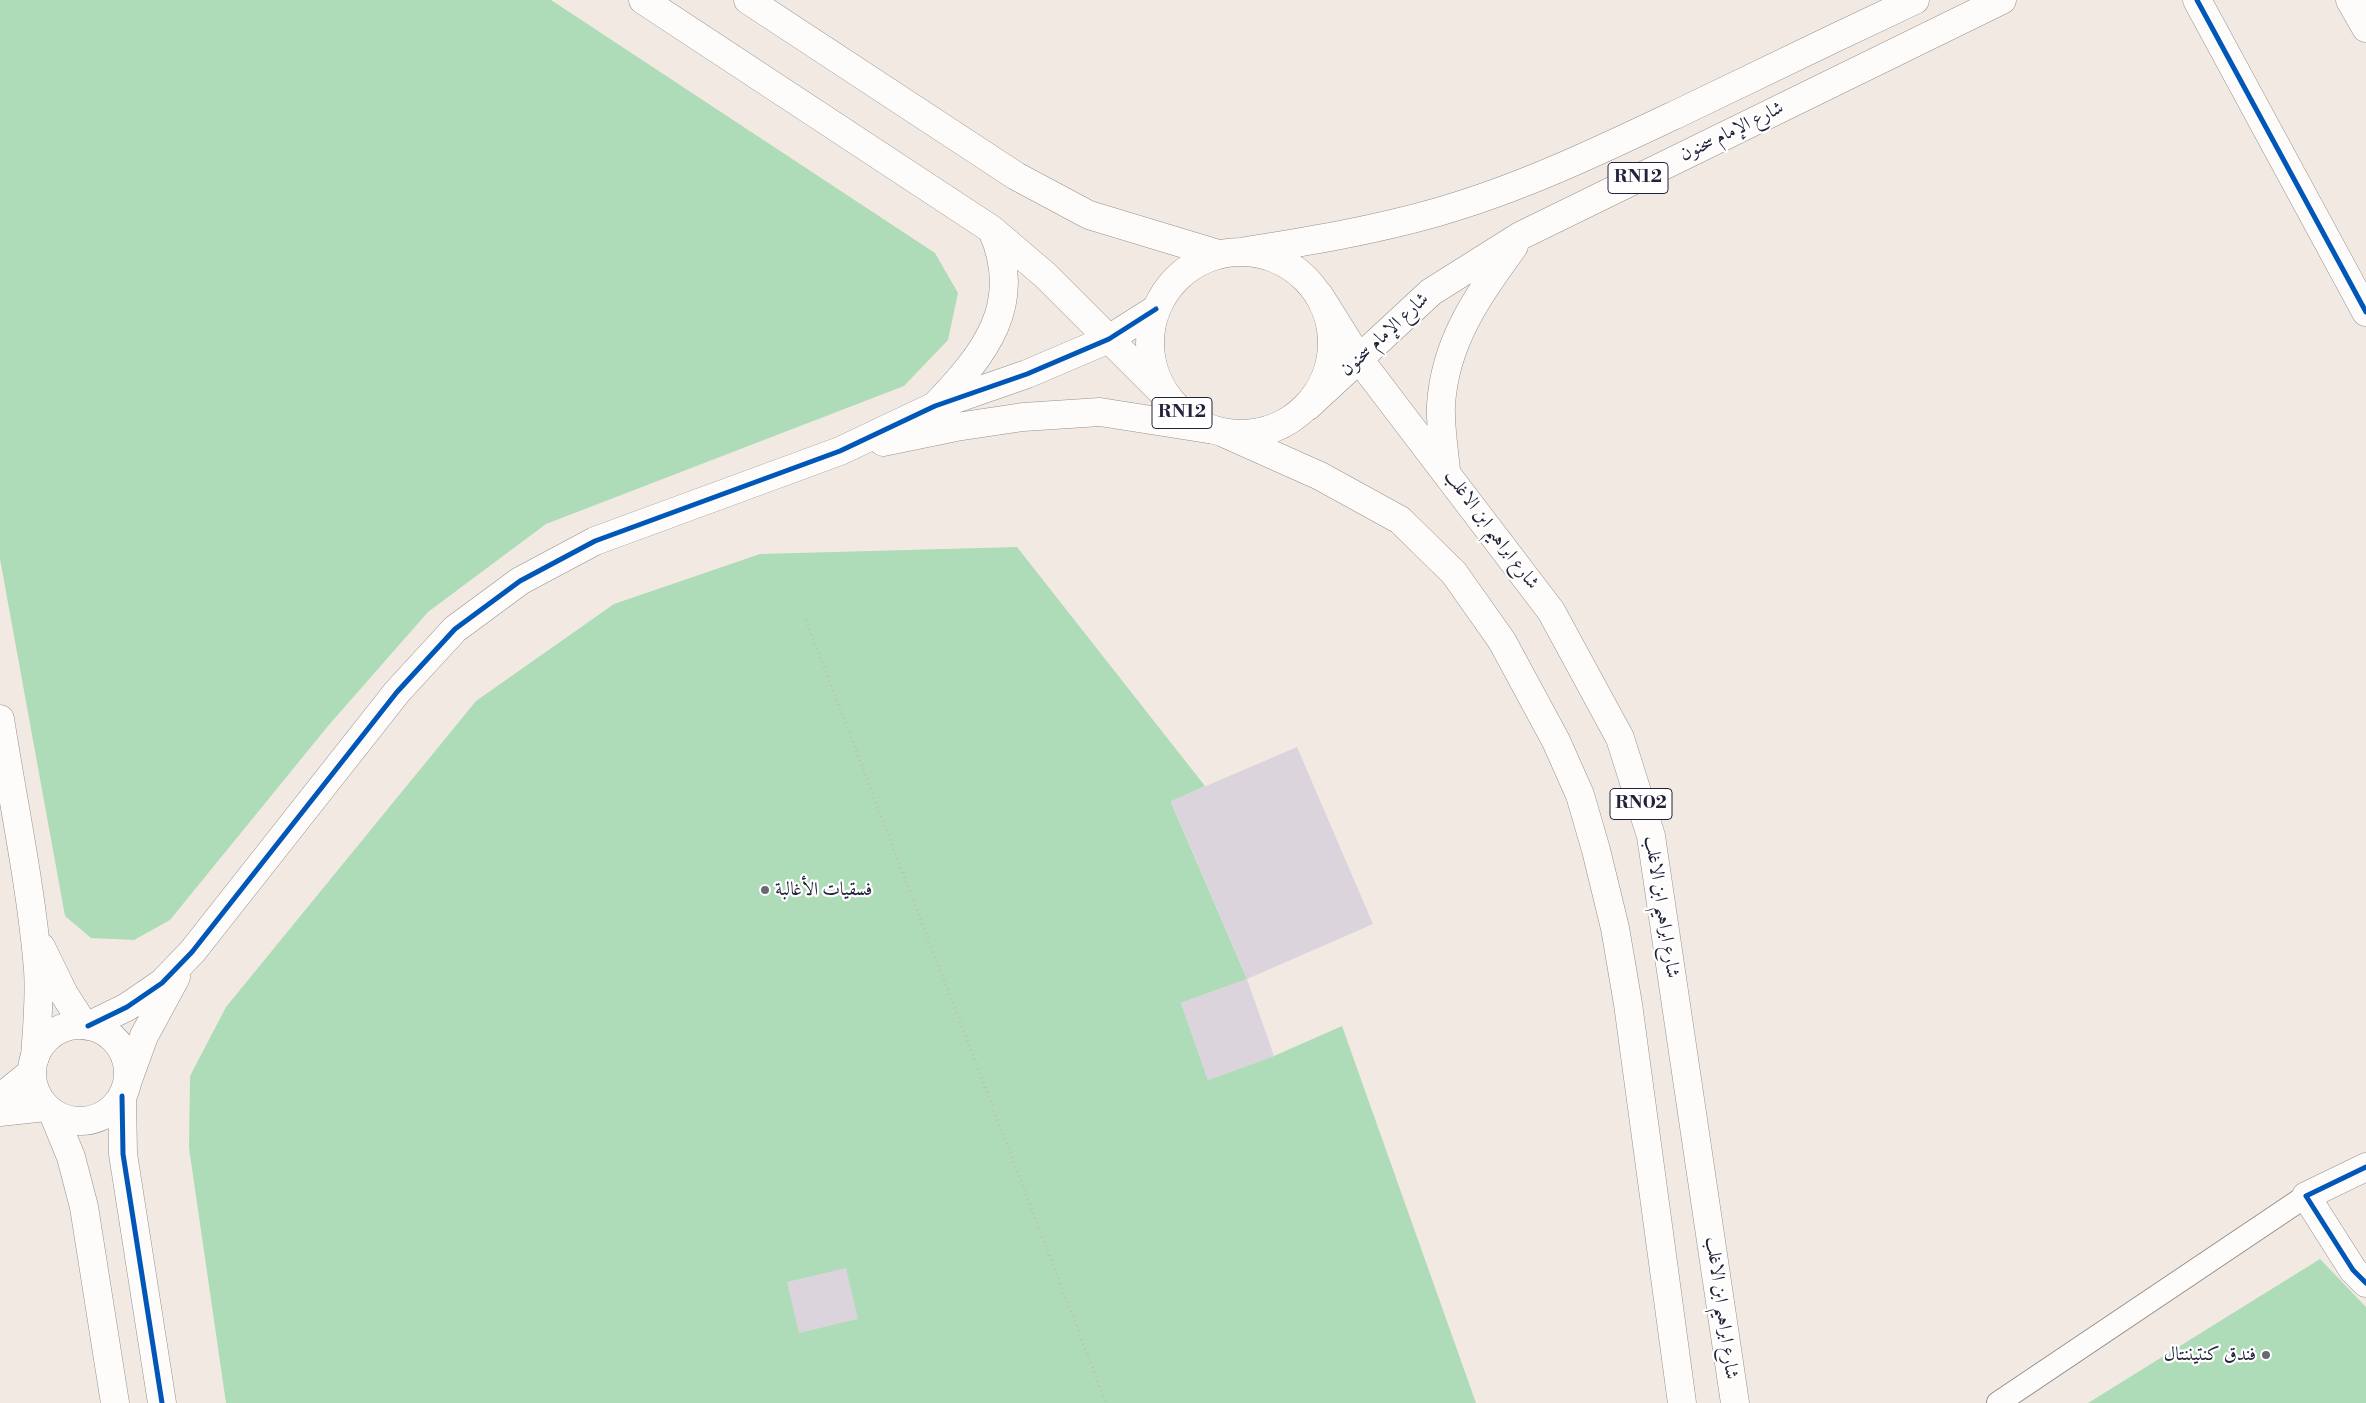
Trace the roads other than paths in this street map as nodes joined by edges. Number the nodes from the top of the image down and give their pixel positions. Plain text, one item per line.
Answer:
1 (643, 0) edge
2 (748, 0) edge
3 (1915, 0) edge
4 (2002, 0) edge
5 (2197, 0) edge
6 (2350, 0) edge
7 (2366, 28) edge
8 (991, 229) junction
9 (1520, 236) junction
10 (1246, 251) junction
11 (1218, 254) junction
12 (1320, 295) junction
13 (1156, 309) junction
14 (2366, 312) edge
15 (1109, 339) junction
16 (1359, 359) junction
17 (1164, 394) junction
18 (935, 406) junction
19 (1308, 406) junction
20 (1217, 432) junction
21 (840, 451) junction
22 (1446, 470) junction
23 (0, 719) edge
24 (33, 927) junction
25 (192, 952) junction
26 (86, 1025) junction
27 (33, 1065) junction
28 (124, 1089) junction
29 (0, 1098) edge
30 (50, 1110) junction
31 (0, 1112) edge
32 (2366, 1167) edge
33 (2306, 1196) junction
34 (2366, 1283) edge
35 (115, 1403) edge
36 (162, 1403) edge
37 (1682, 1403) edge
38 (1735, 1403) edge
39 (1998, 1403) edge

1 - 8 main road
2 - 11 main road
3 - 10 main road, RN12
4 - 9 main road, شارع الإمام سحنون / RN12
5 - 14 main road
6 - 7 main road
8 - 15 main road
8 - 18 main road
9 - 16 main road, شارع الإمام سحنون / RN12
9 - 22 main road
10 - 11 main road, RN12
10 - 12 main road, RN12
11 - 13 main road, RN12
12 - 16 main road, شارع ابراهيم ابن الاغلب / RN02
12 - 19 main road, RN12
13 - 15 main road
13 - 17 main road, RN12
15 - 17 main road
15 - 18 main road
16 - 19 main road, شارع الإمام سحنون / RN12
16 - 22 main road, شارع ابراهيم ابن الاغلب / RN02
17 - 20 main road, RN12
18 - 21 main road
19 - 20 main road, RN12
20 - 21 main road
20 - 37 main road, RN02
21 - 25 main road
22 - 38 main road, شارع ابراهيم ابن الاغلب / RN02
23 - 24 main road
24 - 26 main road
24 - 27 main road
25 - 26 main road
25 - 28 main road
26 - 27 main road
26 - 28 main road
27 - 29 main road
27 - 30 main road
28 - 30 main road
28 - 36 main road
30 - 31 main road
30 - 35 main road
32 - 33 main road
33 - 34 main road
33 - 39 lane

